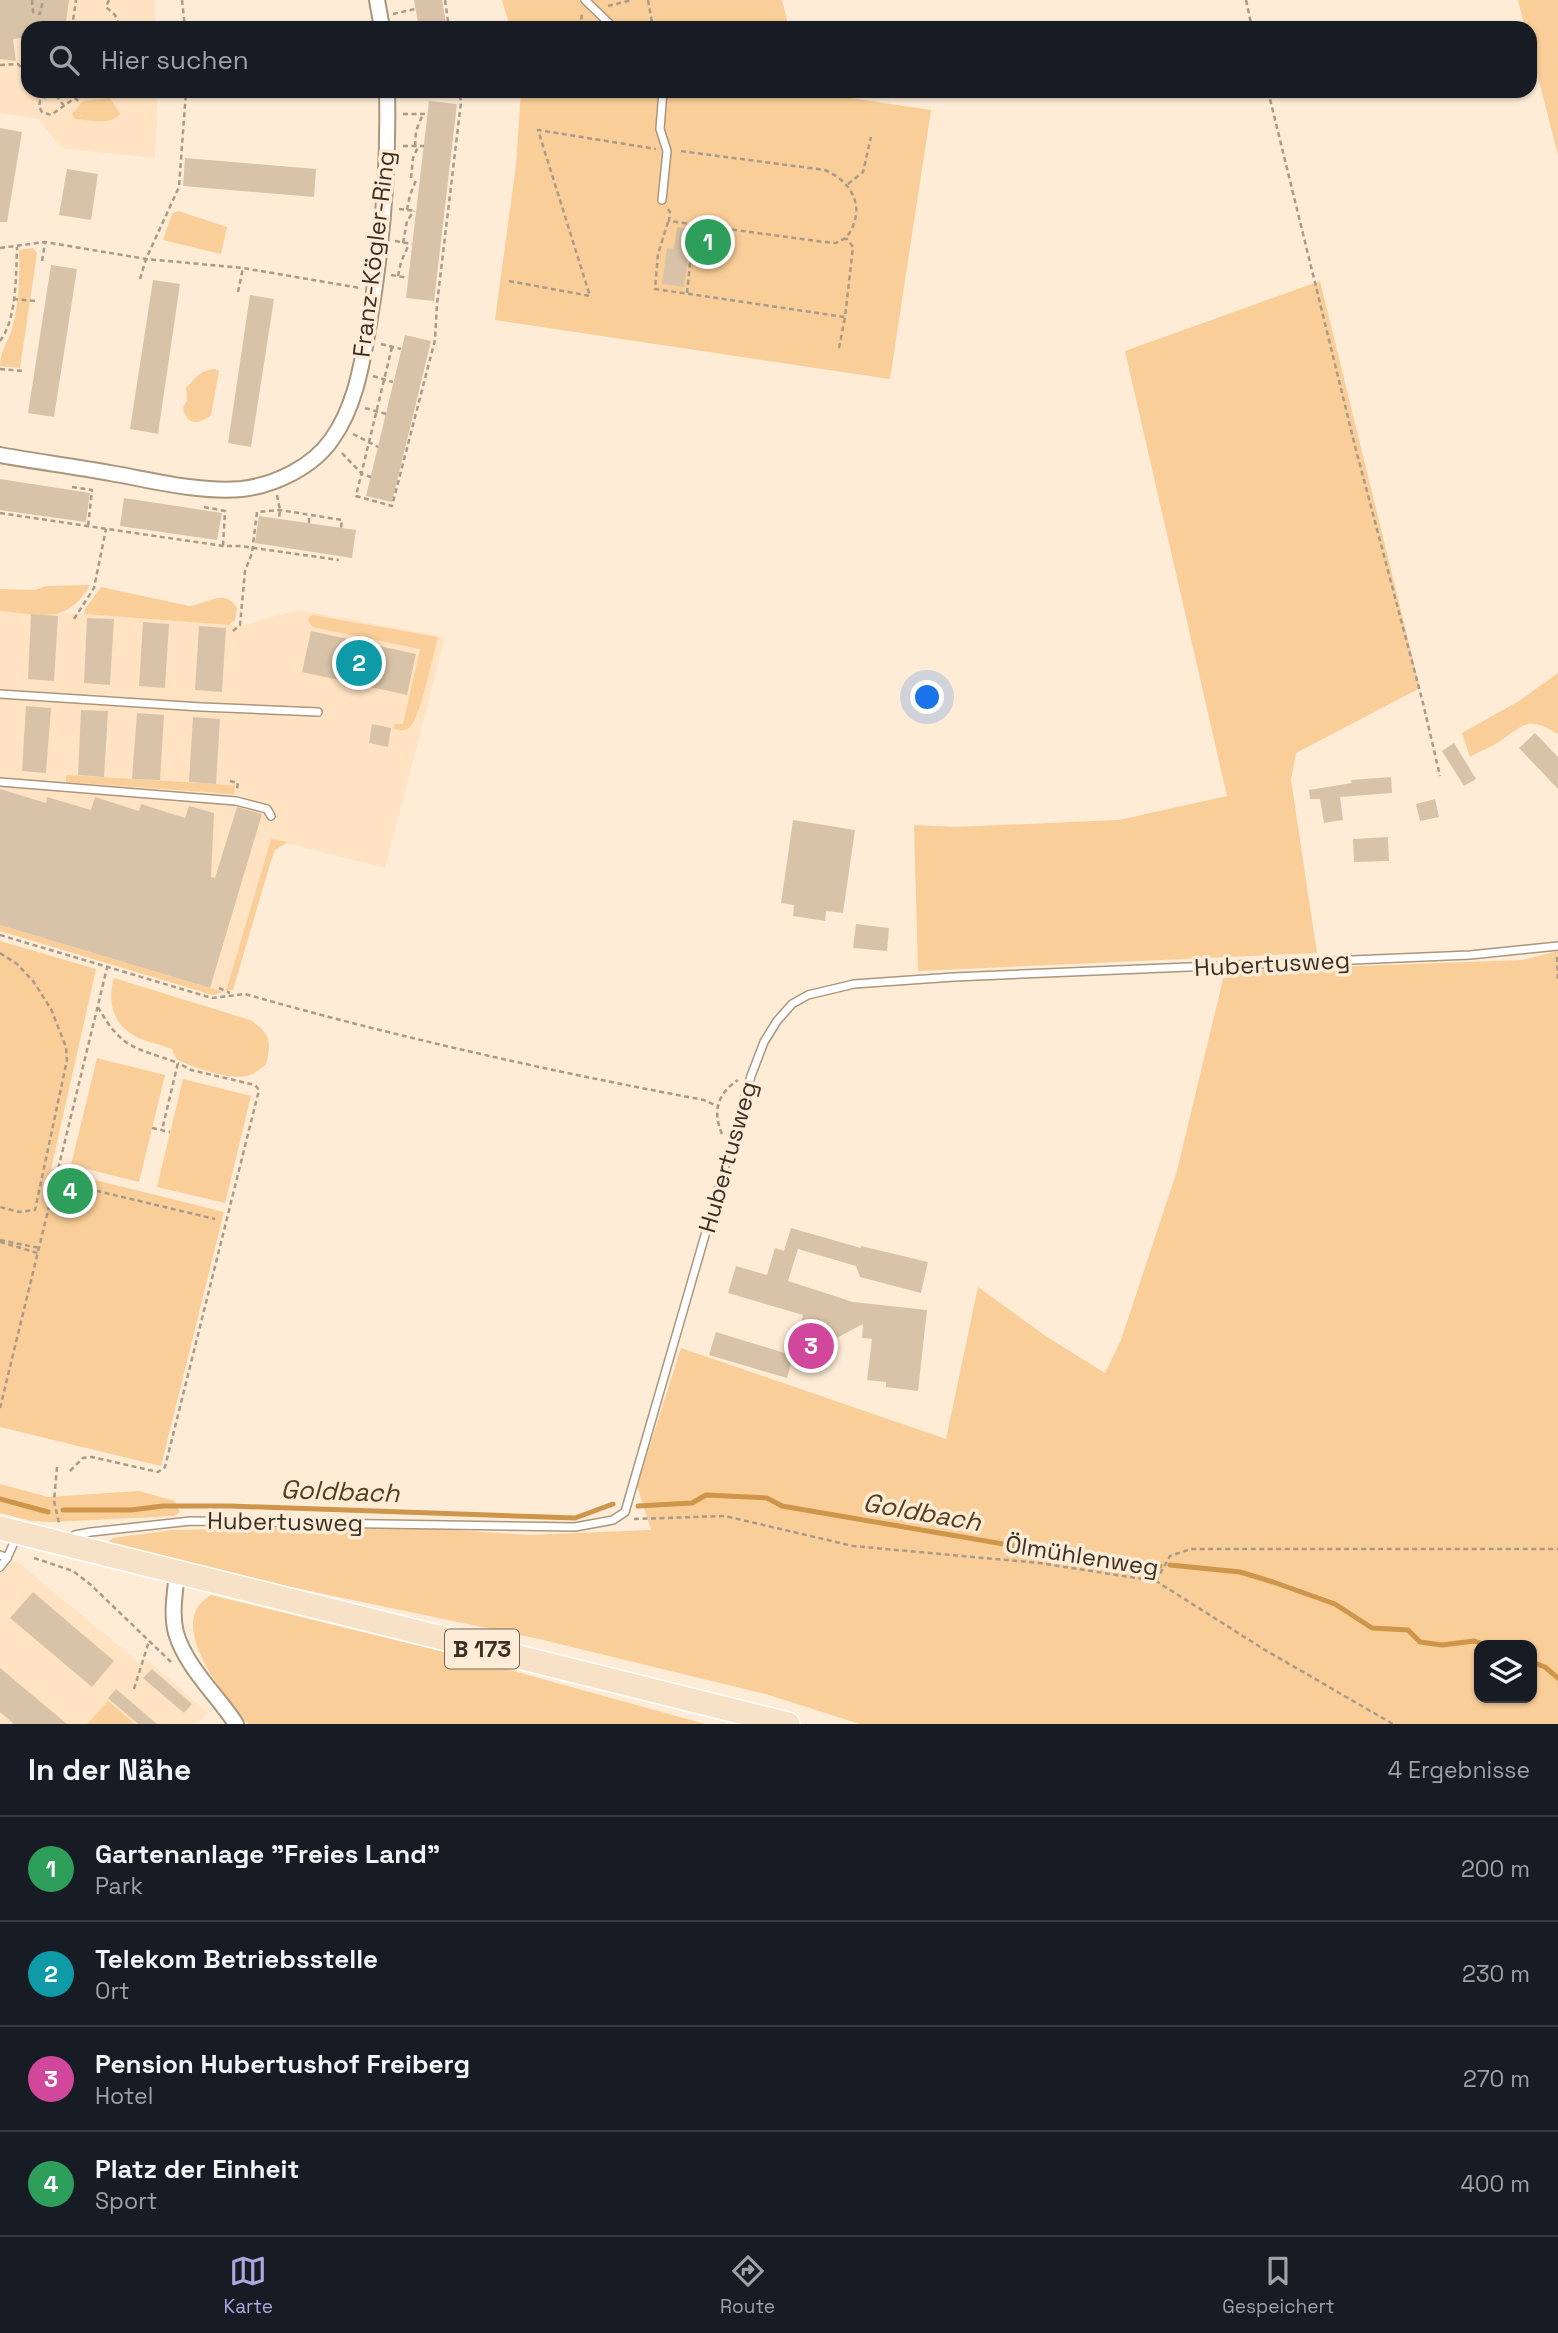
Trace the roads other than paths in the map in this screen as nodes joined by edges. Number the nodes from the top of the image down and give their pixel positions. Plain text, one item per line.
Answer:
1 (377, 0) edge
2 (585, 0) edge
3 (381, 21) edge
4 (607, 21) edge
5 (387, 98) edge
6 (662, 98) edge
7 (663, 200) road end
8 (0, 456) edge
9 (0, 694) edge
10 (318, 712) dead end
11 (0, 782) edge
12 (271, 816) dead end
13 (1558, 946) edge
14 (60, 1542) junction
15 (7, 1545) edge
16 (0, 1567) edge
17 (177, 1573) junction
18 (236, 1724) edge
19 (788, 1724) edge

1 - 3 street
2 - 4 lane
5 - 8 street, Franz-Kögler-Ring
6 - 7 lane
9 - 10 lane
11 - 12 lane
13 - 14 lane, Hubertusweg
14 - 15 main road, B 173
14 - 17 main road, B 173
15 - 16 lane
17 - 18 street
17 - 19 main road, B 173

